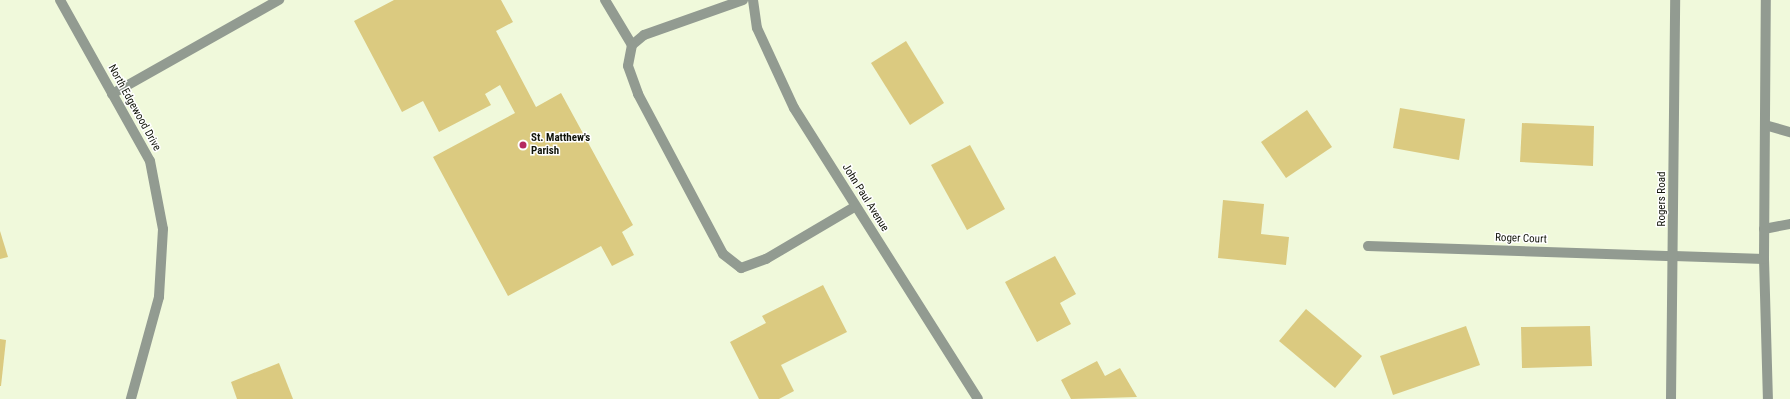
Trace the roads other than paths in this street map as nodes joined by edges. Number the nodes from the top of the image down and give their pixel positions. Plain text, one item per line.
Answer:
1 (60, 0) edge
2 (279, 0) edge
3 (606, 0) edge
4 (743, 0) edge
5 (753, 0) edge
6 (1675, 0) edge
7 (1766, 0) edge
8 (632, 45) junction
9 (112, 94) junction
10 (1765, 125) junction
11 (1790, 132) edge
12 (856, 206) junction
13 (1790, 224) edge
14 (1764, 229) junction
15 (1368, 246) dead end
16 (1674, 256) junction
17 (1764, 260) junction
18 (131, 399) edge
19 (978, 399) edge
20 (1671, 399) edge
21 (1768, 399) edge

1 - 9 street, North Edgewood Drive
2 - 9 street
3 - 8 street
4 - 8 street
5 - 12 street, John Paul Avenue
6 - 16 street, Rogers Road
7 - 10 street
8 - 12 street
9 - 18 street, North Edgewood Drive
10 - 11 street
10 - 14 street
12 - 19 street, John Paul Avenue
13 - 14 street
14 - 17 street
15 - 16 street, Roger Court
16 - 17 street, Roger Court
16 - 20 street, Rogers Road
17 - 21 street

